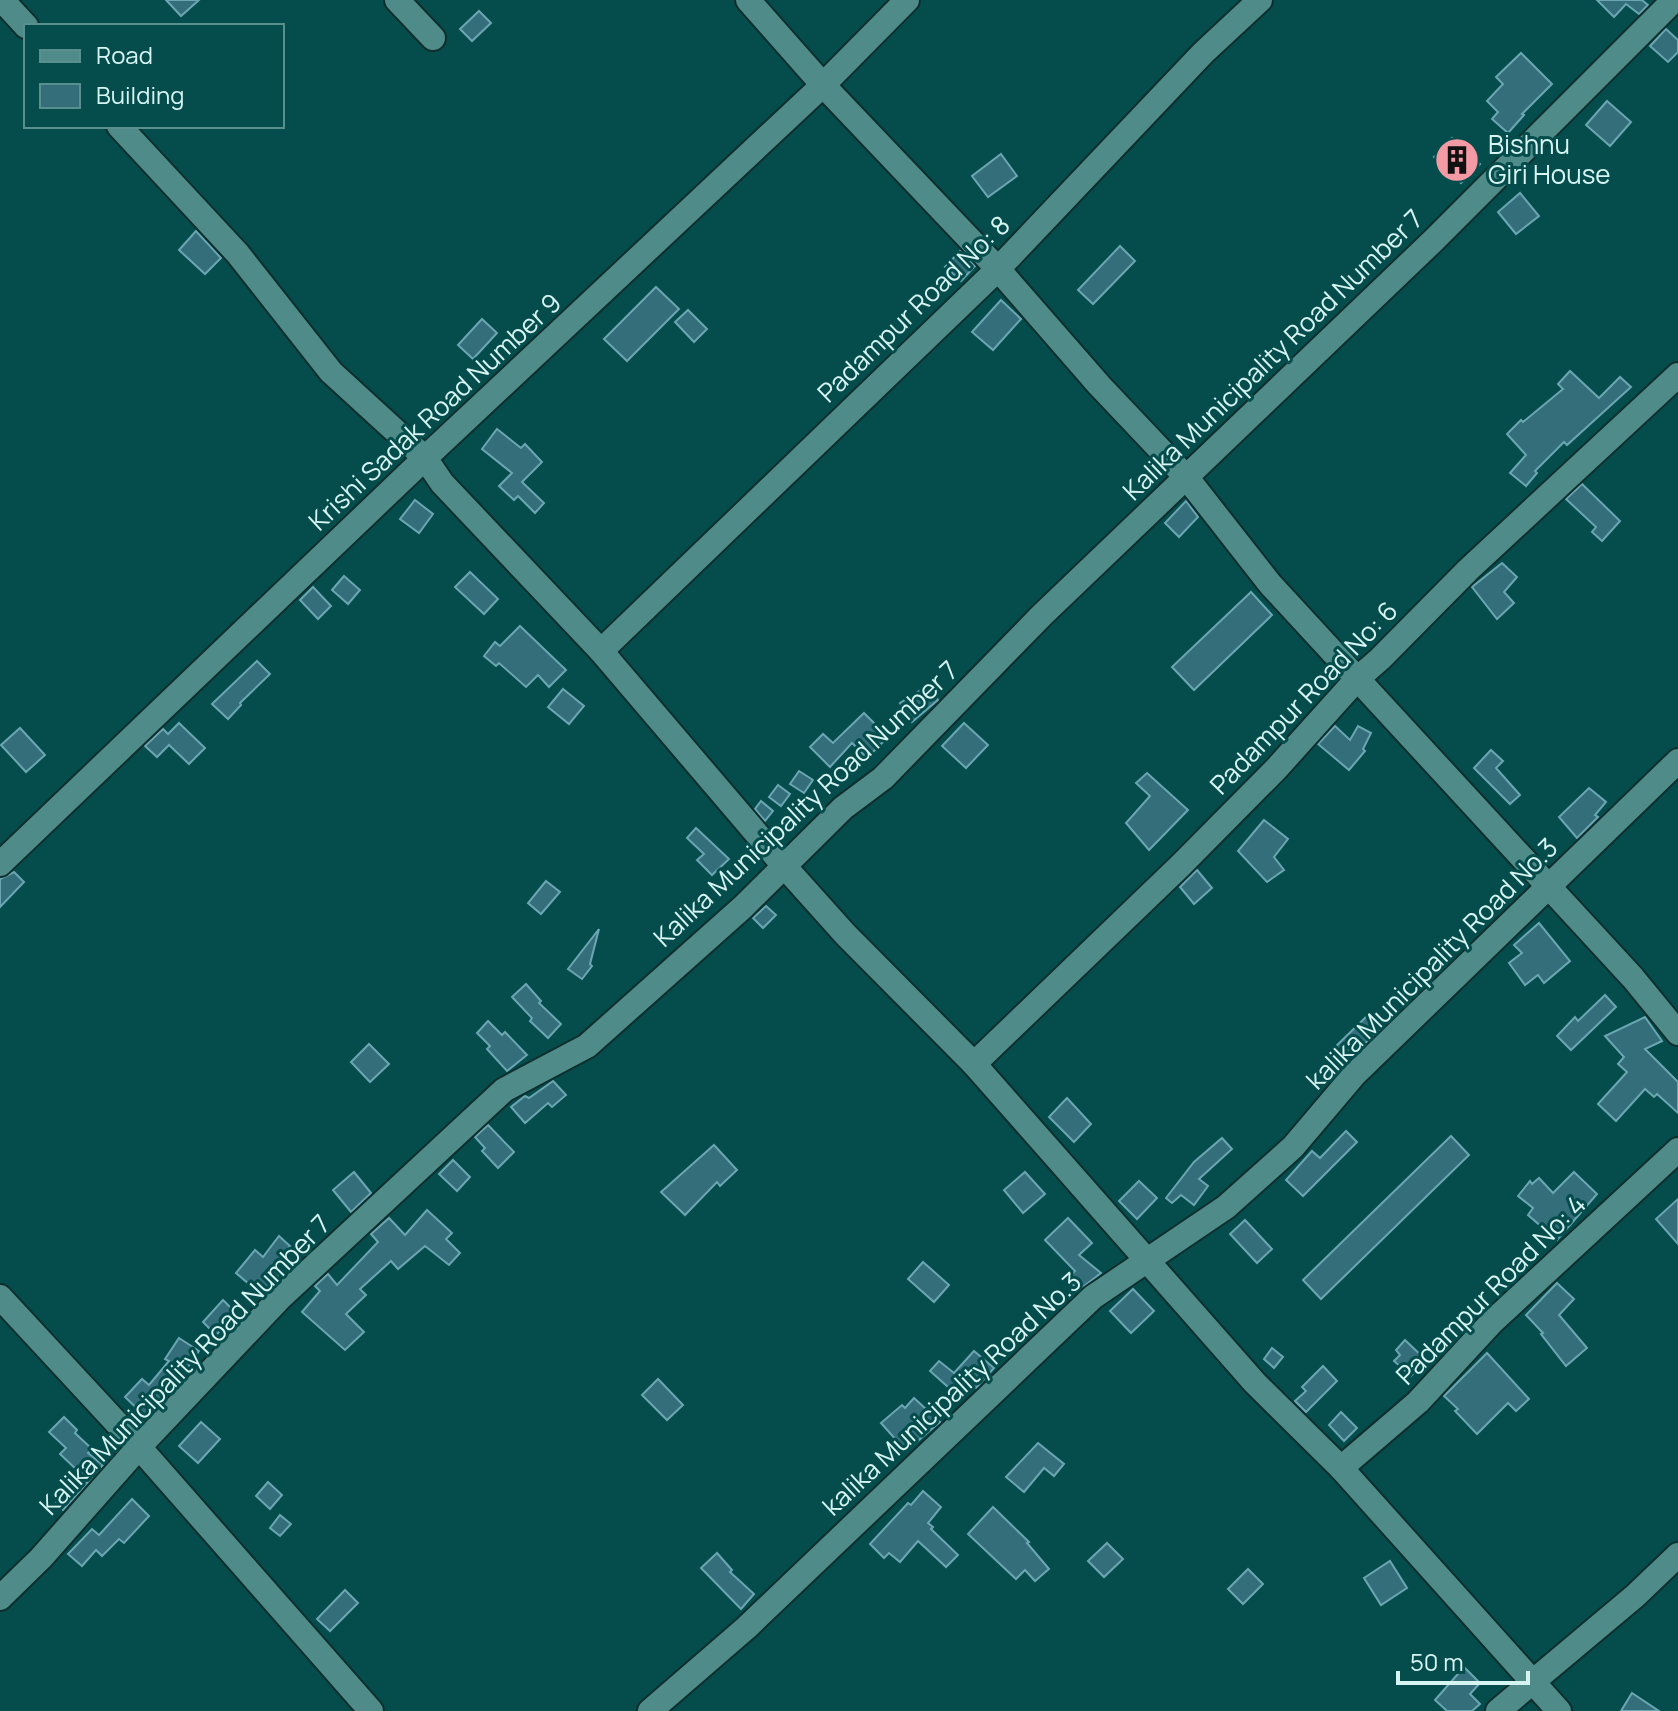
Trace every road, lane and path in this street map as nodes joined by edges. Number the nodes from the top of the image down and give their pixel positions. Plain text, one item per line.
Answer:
1 (2, 0) edge
2 (397, 0) edge
3 (748, 0) edge
4 (907, 0) edge
5 (1260, 0) edge
6 (1671, 5) edge
7 (24, 24) edge
8 (433, 38) dead end
9 (823, 85) junction
10 (121, 128) edge
11 (998, 269) junction
12 (1678, 375) edge
13 (425, 458) junction
14 (1187, 478) junction
15 (601, 651) junction
16 (1357, 679) junction
17 (1678, 761) edge
18 (0, 864) edge
19 (785, 867) junction
20 (1547, 887) junction
21 (1678, 1033) edge
22 (974, 1064) junction
23 (1678, 1150) edge
24 (1146, 1262) junction
25 (0, 1297) edge
26 (139, 1447) junction
27 (1341, 1468) junction
28 (1678, 1555) edge
29 (0, 1598) edge
30 (1533, 1680) junction
31 (371, 1711) edge
32 (650, 1711) edge
33 (1498, 1711) edge
34 (1559, 1711) edge

1 - 7 street
2 - 8 street
3 - 9 street
4 - 9 street, Krishi Sadak Road Number 9
5 - 11 street, Padampur Road No: 8
6 - 14 street, Kalika Municipality Road Number 7
9 - 11 street
9 - 13 street, Krishi Sadak Road Number 9
10 - 13 street
11 - 14 street
11 - 15 street, Padampur Road No: 8
12 - 16 street, Padampur Road No: 6
13 - 15 street
13 - 18 street, Krishi Sadak Road Number 9
14 - 16 street
14 - 19 street, Kalika Municipality Road Number 7
15 - 19 street
16 - 20 street
16 - 22 street, Padampur Road No: 6
17 - 20 street, kalika Municipality Road No.3
19 - 22 street
19 - 26 street, Kalika Municipality Road Number 7
20 - 21 street
20 - 24 street, kalika Municipality Road No.3
22 - 24 street
23 - 27 street, Padampur Road No: 4
24 - 27 street
24 - 32 street, kalika Municipality Road No.3
25 - 26 street
26 - 29 street, Kalika Municipality Road Number 7
26 - 31 street
27 - 30 street
28 - 30 street
30 - 33 street
30 - 34 street

